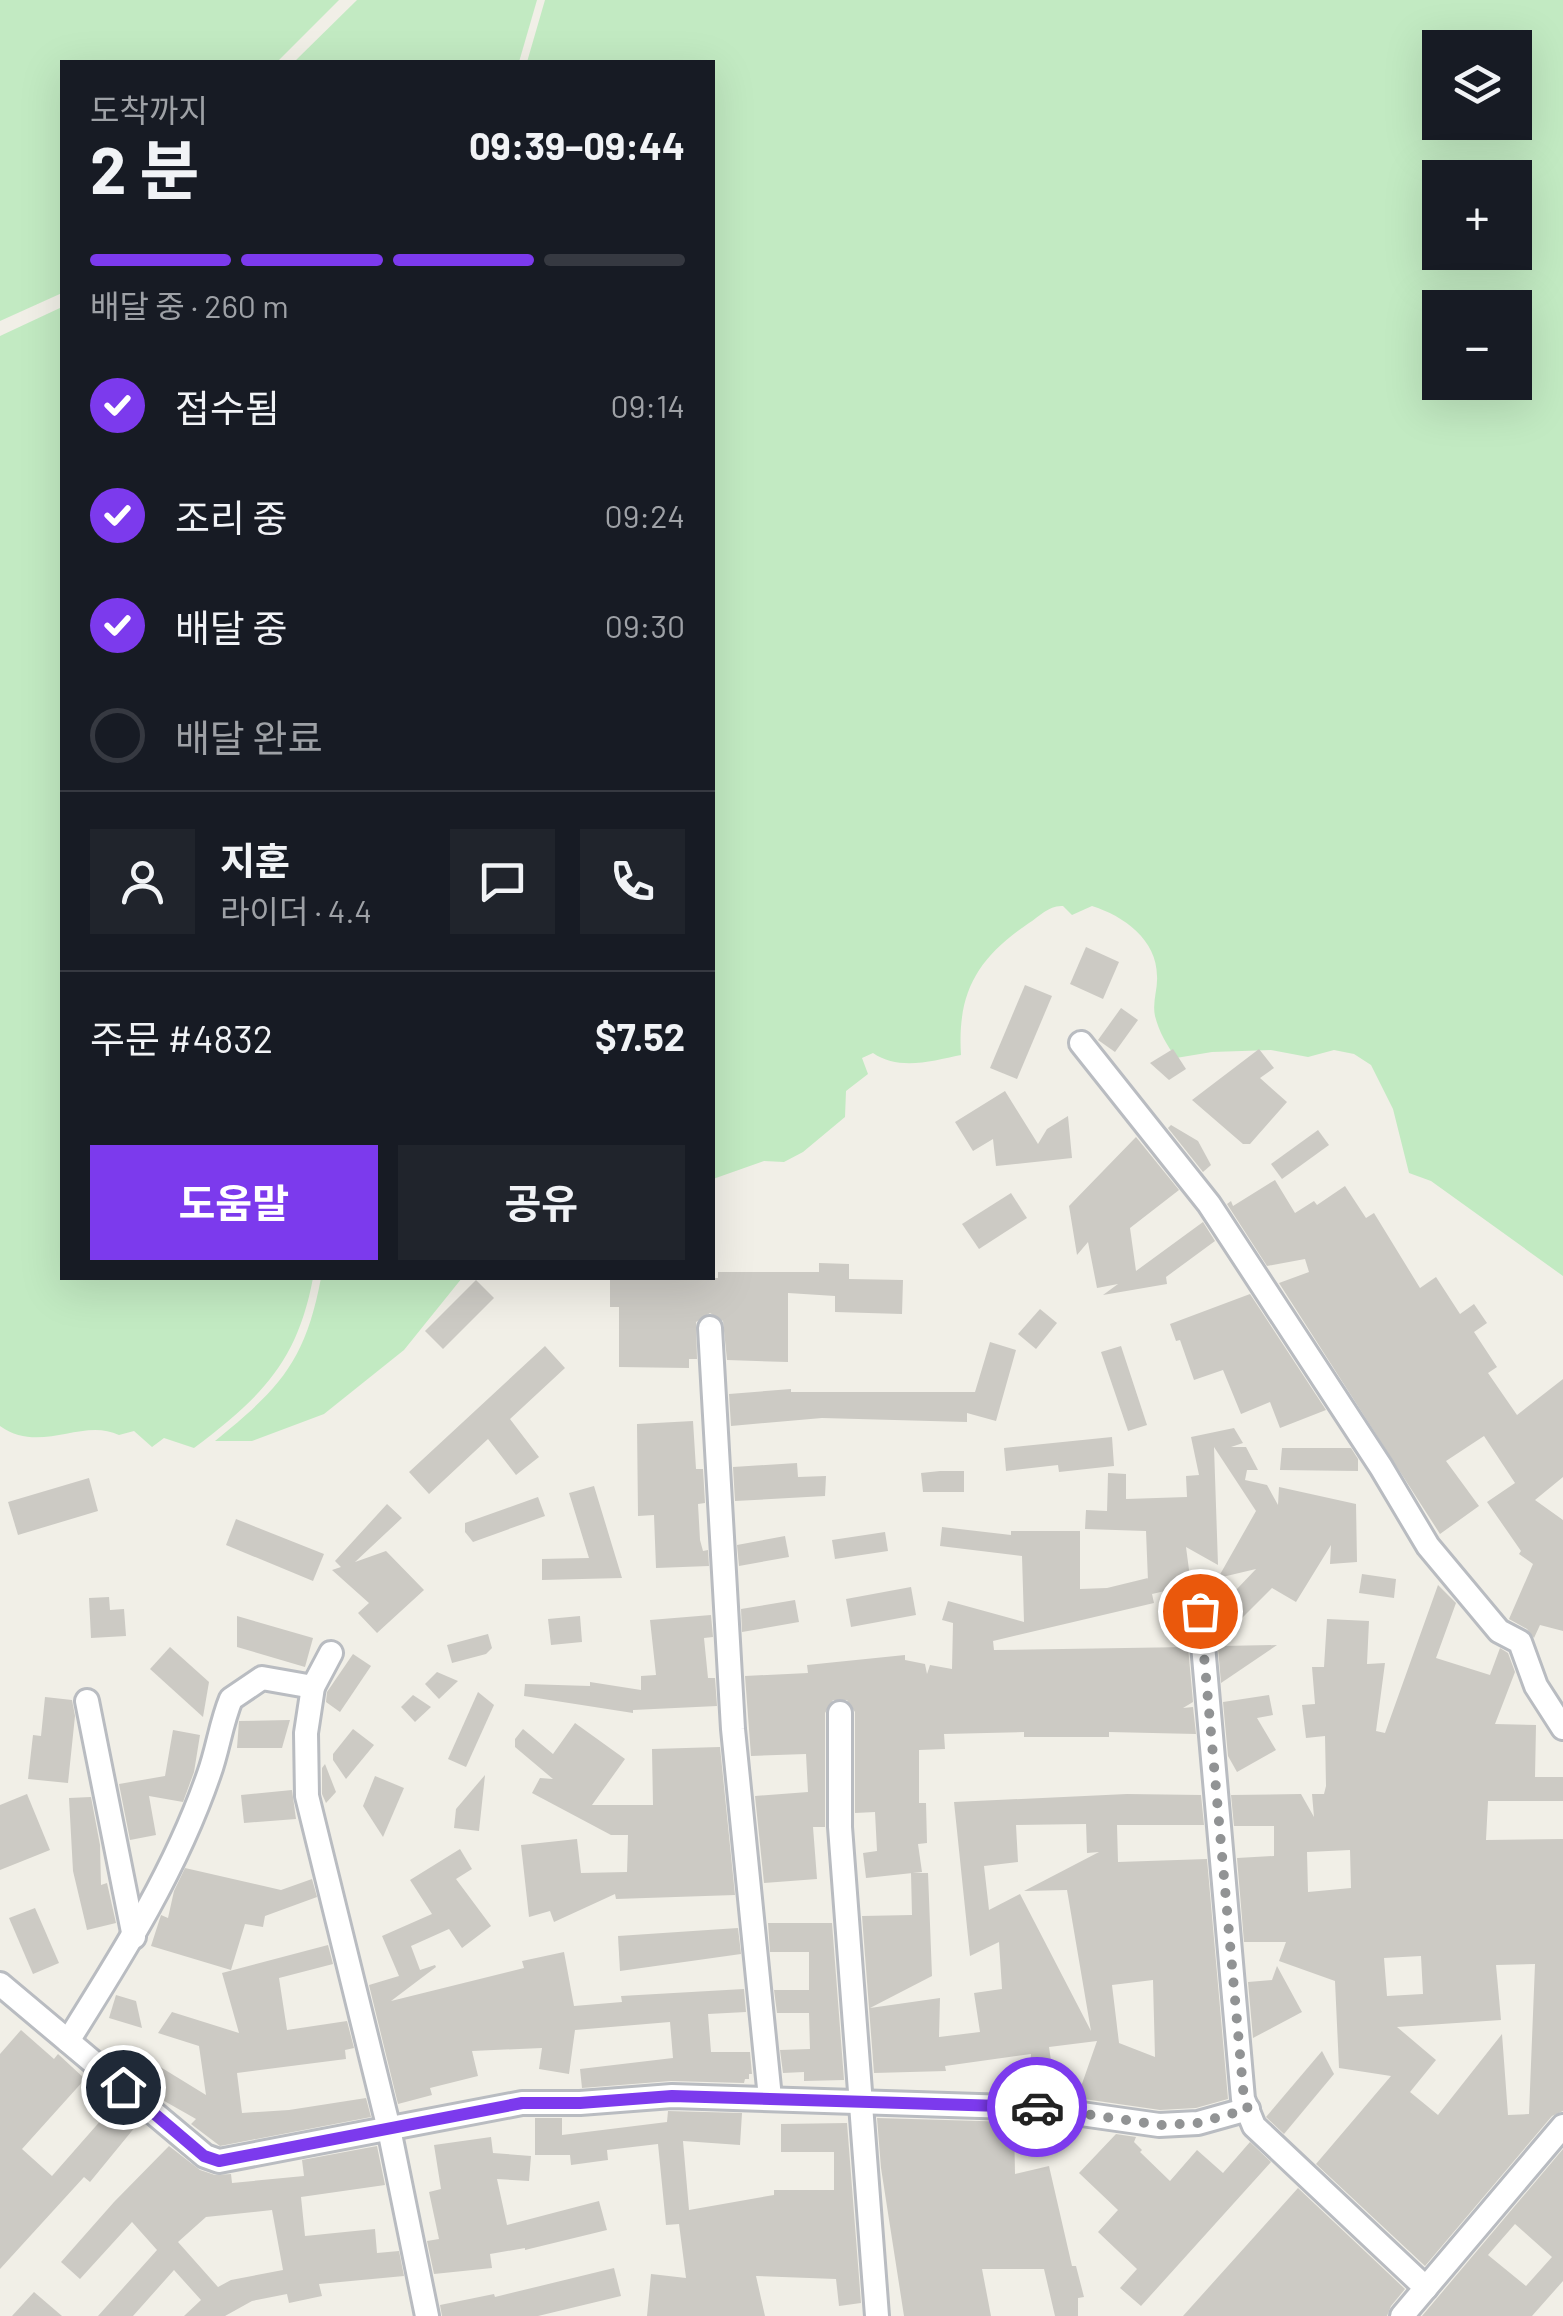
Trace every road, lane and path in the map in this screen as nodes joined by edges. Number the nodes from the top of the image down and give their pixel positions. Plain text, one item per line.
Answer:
1 (1081, 1043) dead end
2 (710, 1328) dead end
3 (1200, 1611) dead end
4 (331, 1652) dead end
5 (313, 1687) junction
6 (88, 1702) dead end
7 (840, 1714) dead end
8 (1563, 1728) edge
9 (134, 1937) junction
10 (0, 1984) edge
11 (68, 2041) junction
12 (770, 2098) junction
13 (860, 2100) junction
14 (1248, 2109) junction
15 (1563, 2126) edge
16 (389, 2129) junction
17 (1426, 2288) junction
18 (427, 2316) edge
19 (877, 2316) edge
20 (1402, 2316) edge

1 - 8 street
2 - 12 street
3 - 14 street
4 - 5 street
5 - 9 street
5 - 16 street
6 - 9 street
7 - 13 street
9 - 11 street
10 - 11 street
11 - 16 street
12 - 13 street
12 - 16 street
13 - 14 street
13 - 19 street
14 - 17 street
15 - 17 street
16 - 18 street
17 - 20 street

